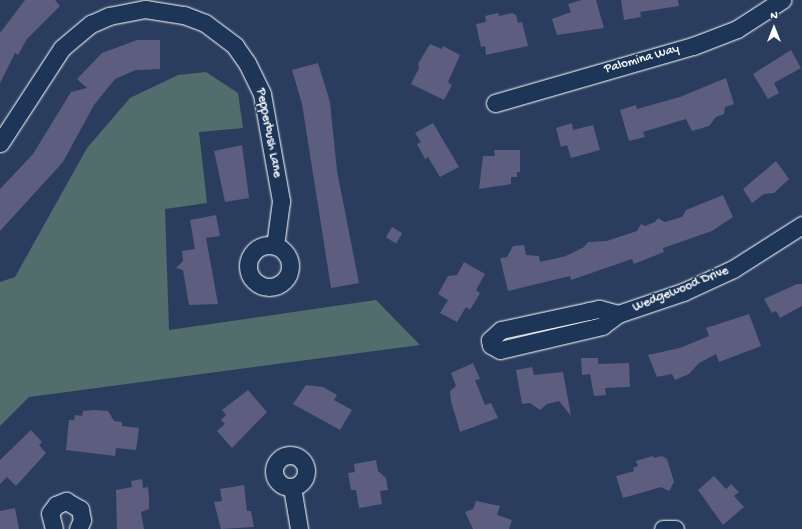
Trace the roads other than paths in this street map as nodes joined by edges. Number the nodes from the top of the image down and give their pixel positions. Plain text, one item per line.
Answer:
1 (782, 0) edge
2 (495, 103) dead end
3 (0, 143) edge
4 (802, 225) edge
5 (275, 246) dead end
6 (618, 314) junction
7 (292, 487) dead end
8 (54, 529) edge
9 (78, 529) edge
10 (299, 529) edge
11 (663, 529) edge
12 (675, 529) edge

1 - 2 street, Palomina Way
3 - 5 street, Pepperbush Lane
4 - 6 street, Wedgewood Drive
6 - 6 street, Wedgewood Drive
7 - 10 street
8 - 9 street
11 - 12 street

